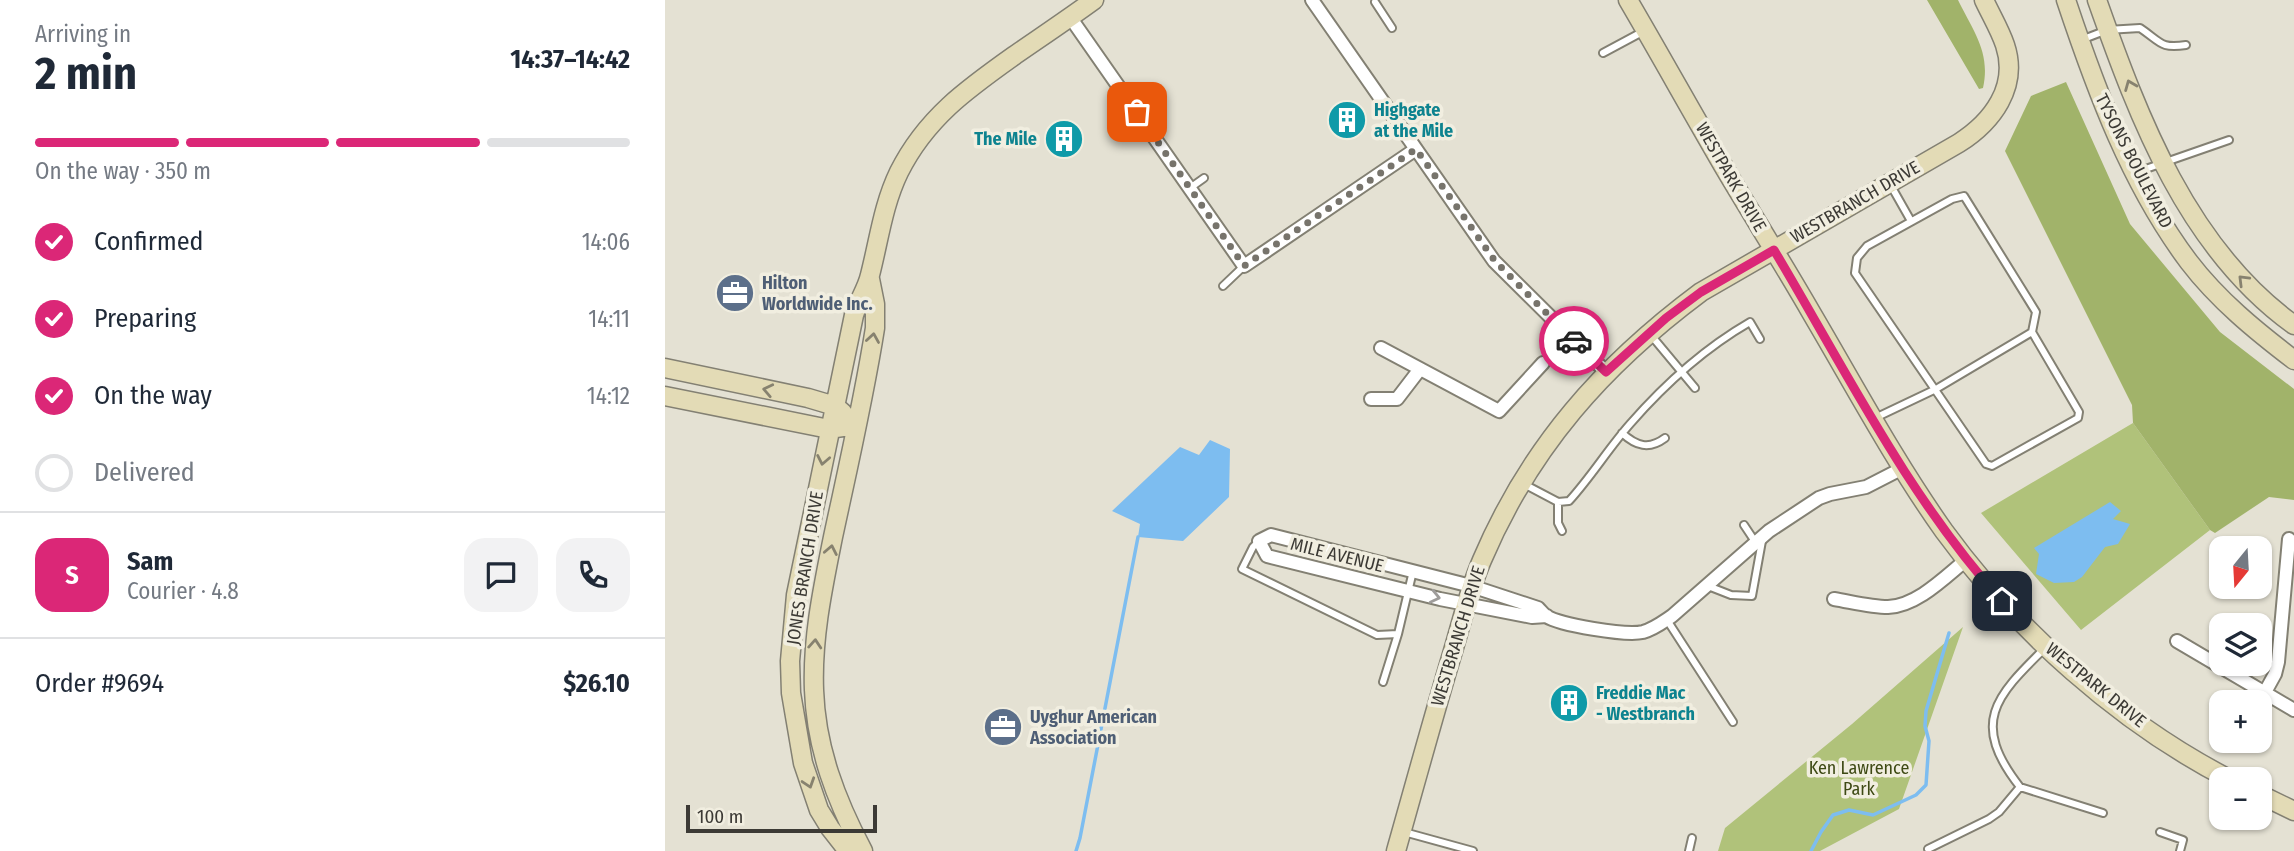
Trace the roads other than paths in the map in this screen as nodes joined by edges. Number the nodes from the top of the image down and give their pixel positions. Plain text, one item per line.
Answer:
1 (1094, 0) edge
2 (1312, 0) edge
3 (1628, 0) edge
4 (1984, 0) edge
5 (2066, 0) edge
6 (2097, 0) edge
7 (1375, 1) edge
8 (1070, 17) junction
9 (1392, 28) dead end
10 (1646, 30) junction
11 (2107, 30) junction
12 (2080, 41) junction
13 (2186, 44) dead end
14 (1603, 53) dead end
15 (2229, 140) dead end
16 (1416, 149) junction
17 (2163, 162) junction
18 (2136, 172) junction
19 (1204, 178) dead end
20 (1889, 182) junction
21 (1190, 188) junction
22 (1911, 221) junction
23 (1774, 250) junction
24 (1244, 266) junction
25 (870, 279) junction
26 (1223, 286) dead end
27 (2294, 325) edge
28 (2032, 332) junction
29 (1649, 333) junction
30 (1760, 338) dead end
31 (1381, 348) dead end
32 (2292, 354) edge
33 (1543, 363) dead end
34 (665, 368) edge
35 (1420, 369) junction
36 (1606, 372) junction
37 (1681, 373) junction
38 (1695, 388) dead end
39 (1936, 388) junction
40 (665, 396) edge
41 (1371, 399) dead end
42 (835, 405) junction
43 (1874, 419) junction
44 (856, 425) junction
45 (829, 429) junction
46 (1622, 433) junction
47 (1665, 438) dead end
48 (1903, 468) junction
49 (1521, 482) junction
50 (1557, 502) junction
51 (1744, 525) dead end
52 (1562, 531) dead end
53 (2289, 539) dead end
54 (1759, 540) junction
55 (1259, 541) junction
56 (1966, 560) junction
57 (1413, 571) junction
58 (1707, 585) junction
59 (1408, 591) junction
60 (1469, 595) junction
61 (1834, 599) dead end
62 (1667, 620) junction
63 (1398, 634) junction
64 (2177, 641) dead end
65 (2047, 646) junction
66 (790, 669) junction
67 (814, 672) junction
68 (1383, 682) dead end
69 (2257, 690) edge
70 (2266, 690) edge
71 (2272, 698) edge
72 (2294, 710) edge
73 (1733, 722) dead end
74 (2209, 767) edge
75 (2020, 787) junction
76 (2272, 800) edge
77 (2294, 811) edge
78 (2103, 813) dead end
79 (1402, 831) junction
80 (2160, 832) dead end
81 (1692, 838) dead end
82 (1928, 849) edge
83 (848, 851) edge
84 (863, 851) edge
85 (1396, 851) edge
86 (1473, 851) edge
87 (1689, 851) edge
88 (2180, 851) edge

1 - 8 street, JONES BRANCH DRIVE
2 - 16 street
3 - 10 street, WESTPARK DRIVE
4 - 20 street, WESTBRANCH DRIVE
5 - 12 street, TYSONS BOULEVARD
6 - 11 street, TYSONS BOULEVARD
7 - 9 lane
8 - 21 street
8 - 25 street, JONES BRANCH DRIVE
10 - 14 lane
10 - 23 street, WESTPARK DRIVE
11 - 12 lane
11 - 13 lane
17 -> 11 street, TYSONS BOULEVARD
12 - 18 street, TYSONS BOULEVARD
15 - 17 lane
16 - 24 street
16 - 36 street
17 - 18 lane
27 -> 17 street, TYSONS BOULEVARD
18 - 32 street, TYSONS BOULEVARD
19 - 21 lane
20 - 22 lane
20 - 23 street, WESTBRANCH DRIVE
21 - 24 street
22 - 28 lane
22 - 39 lane
23 - 29 street, WESTBRANCH DRIVE
23 - 43 street, WESTPARK DRIVE
24 - 26 lane
25 - 42 street, JONES BRANCH DRIVE
44 -> 25 street, JONES BRANCH DRIVE
28 - 39 lane
28 - 39 lane
29 - 36 street, WESTBRANCH DRIVE
29 - 37 lane
30 - 37 lane
31 - 35 street
33 - 35 street
42 -> 34 street
35 - 41 street
36 - 49 street, WESTBRANCH DRIVE
37 - 38 lane
37 - 46 lane
39 - 43 lane
40 - 45 street
42 - 44 street
42 - 45 street, JONES BRANCH DRIVE
43 - 48 street, WESTPARK DRIVE
44 - 45 street
67 -> 44 street, JONES BRANCH DRIVE
45 -> 66 street, JONES BRANCH DRIVE
46 - 47 lane
46 - 50 lane
48 - 54 street
48 - 56 street, WESTPARK DRIVE
49 - 50 lane
49 - 60 street, WESTBRANCH DRIVE
50 - 52 lane
51 - 54 lane
53 - 70 street
54 - 58 street
54 - 58 lane
55 - 57 street, MILE AVENUE
55 - 59 street, MILE AVENUE
55 - 63 lane
56 - 61 street
56 - 65 street, WESTPARK DRIVE
57 - 59 lane
57 - 60 street, MILE AVENUE
58 - 62 street
59 -> 60 street, MILE AVENUE
59 - 63 lane
60 - 62 street
60 - 79 street, WESTBRANCH DRIVE
62 - 73 lane
63 - 68 lane
64 - 69 street
65 - 74 street, WESTPARK DRIVE
65 - 75 lane
66 - 67 lane
66 - 67 lane
66 -> 83 street, JONES BRANCH DRIVE
67 - 84 street, JONES BRANCH DRIVE
71 - 72 street
75 - 78 lane
75 - 82 lane
76 - 77 street
79 - 85 street, WESTBRANCH DRIVE
79 - 86 lane
80 - 88 lane
81 - 87 lane

